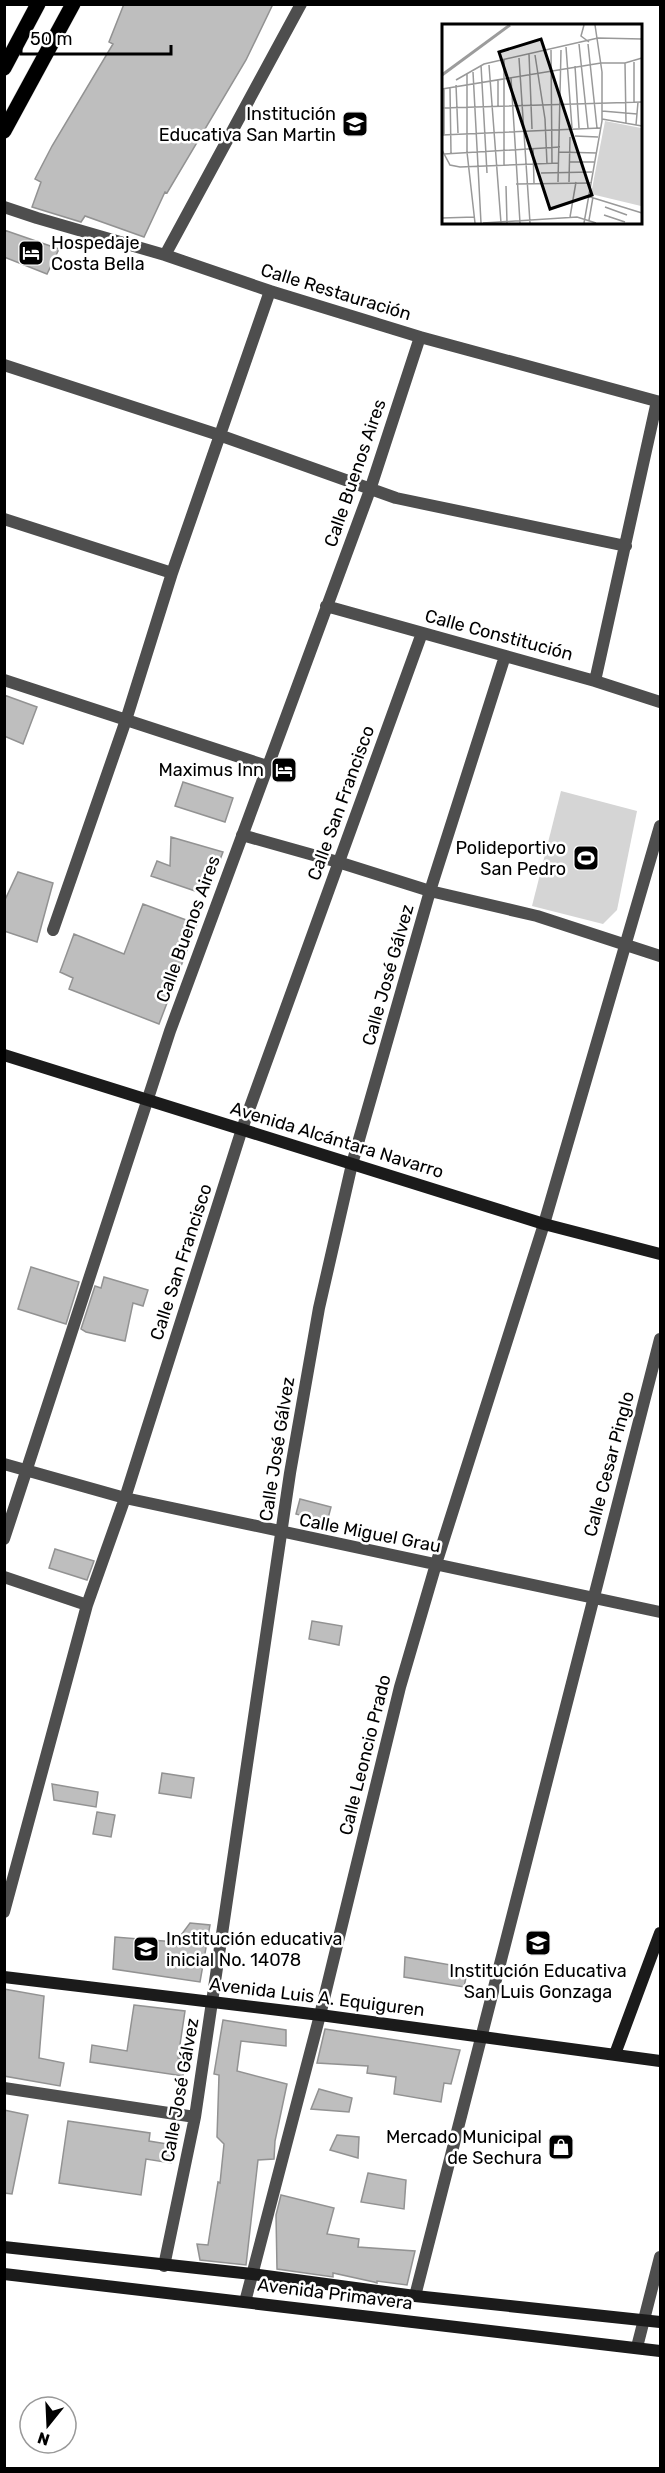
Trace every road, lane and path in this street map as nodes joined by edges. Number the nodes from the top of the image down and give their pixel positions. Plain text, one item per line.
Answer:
1 (38, 4) edge
2 (301, 4) edge
3 (69, 6) edge
4 (4, 68) edge
5 (4, 131) edge
6 (4, 207) edge
7 (165, 255) junction
8 (270, 291) junction
9 (420, 337) junction
10 (4, 365) edge
11 (659, 402) edge
12 (219, 435) junction
13 (370, 490) junction
14 (4, 519) edge
15 (626, 546) junction
16 (172, 573) junction
17 (326, 606) junction
18 (422, 633) junction
19 (506, 656) junction
20 (4, 680) edge
21 (595, 681) junction
22 (660, 702) edge
23 (126, 720) junction
24 (267, 766) junction
25 (660, 826) edge
26 (242, 836) junction
27 (338, 862) junction
28 (430, 891) junction
29 (52, 930) dead end
30 (627, 946) junction
31 (660, 956) edge
32 (4, 1055) edge
33 (148, 1100) junction
34 (242, 1129) junction
35 (352, 1164) junction
36 (544, 1224) junction
37 (660, 1254) edge
38 (660, 1339) edge
39 (4, 1464) edge
40 (28, 1471) junction
41 (125, 1498) junction
42 (282, 1533) junction
43 (4, 1539) edge
44 (436, 1564) junction
45 (4, 1578) edge
46 (592, 1598) junction
47 (87, 1605) junction
48 (660, 1612) edge
49 (4, 1912) edge
50 (660, 1933) edge
51 (4, 1977) edge
52 (213, 2002) junction
53 (320, 2015) junction
54 (480, 2036) junction
55 (615, 2054) junction
56 (660, 2061) edge
57 (4, 2088) edge
58 (195, 2117) junction
59 (4, 2247) edge
60 (660, 2258) edge
61 (164, 2266) junction
62 (4, 2274) edge
63 (252, 2274) junction
64 (415, 2296) junction
65 (244, 2302) junction
66 (643, 2320) junction
67 (660, 2322) edge
68 (637, 2347) junction
69 (660, 2351) edge

1 - 4 main road
2 - 7 street
3 - 5 main road
6 - 7 street, Calle Restauración
7 - 8 street, Calle Restauración
8 - 9 street, Calle Restauración
8 - 12 street
9 - 11 street, Calle Restauración
9 - 13 street, Calle Buenos Aires
10 - 12 street
11 - 15 street
12 - 13 street
12 - 16 street
13 - 15 street
13 - 17 street, Calle Buenos Aires
14 - 16 street
15 - 21 street
16 - 23 street
17 - 18 street, Calle Constitución
17 - 24 street, Calle Buenos Aires
18 - 19 street, Calle Constitución
18 - 27 street, Calle San Francisco
19 - 21 street, Calle Constitución
19 - 28 street, Calle José Gálvez
20 - 23 street
21 - 22 street, Calle Constitución
23 - 24 street
23 - 29 street
24 - 26 street, Calle Buenos Aires
25 - 30 street
26 - 27 street
26 - 33 street, Calle Buenos Aires
27 - 28 street
27 - 34 street, Calle San Francisco
28 - 30 street
28 - 35 street, Calle José Gálvez
30 - 31 street
30 - 36 street, Calle Leoncio Prado
32 - 33 street, Avenida Alcántara Navarro
33 - 34 street, Avenida Alcántara Navarro
33 - 40 street, Calle Buenos Aires
34 - 35 street, Avenida Alcántara Navarro
34 - 41 street, Calle San Francisco
35 - 36 street, Avenida Alcántara Navarro
35 - 42 street, Calle José Gálvez
36 - 37 street, Avenida Alcántara Navarro
36 - 44 street, Calle Leoncio Prado
38 - 46 street, Calle Cesar Pinglo
39 - 40 street, Calle Miguel Grau
40 - 41 street, Calle Miguel Grau
40 - 43 street, Calle Buenos Aires
41 - 42 street, Calle Miguel Grau
41 - 47 street, Calle San Francisco
42 - 44 street, Calle Miguel Grau
42 - 52 street, Calle José Gálvez
44 - 46 street, Calle Miguel Grau
44 - 53 street, Calle Leoncio Prado
45 - 47 street
46 - 48 street, Calle Miguel Grau
46 - 54 street, Calle Cesar Pinglo
47 - 49 street, Calle San Francisco
50 - 55 street
51 - 52 street, Avenida Luis A. Equiguren
52 - 53 street, Avenida Luis A. Equiguren
52 - 58 street, Calle José Gálvez
53 - 54 street, Avenida Luis A. Equiguren
53 - 63 street, Calle Leoncio Prado
54 - 55 street, Avenida Luis A. Equiguren
54 - 64 street, Calle Cesar Pinglo
55 - 56 street, Avenida Luis A. Equiguren
57 - 58 street
58 - 61 street, Calle José Gálvez
59 - 61 street, Avenida Primavera
60 - 66 street
61 - 63 street, Avenida Primavera
62 - 65 street, Avenida Primavera
63 - 64 street, Avenida Primavera
63 - 65 street, Calle Leoncio Prado
64 - 66 street, Avenida Primavera
65 - 68 street, Avenida Primavera
66 - 67 street, Avenida Primavera
66 - 68 street
68 - 69 street, Avenida Primavera

